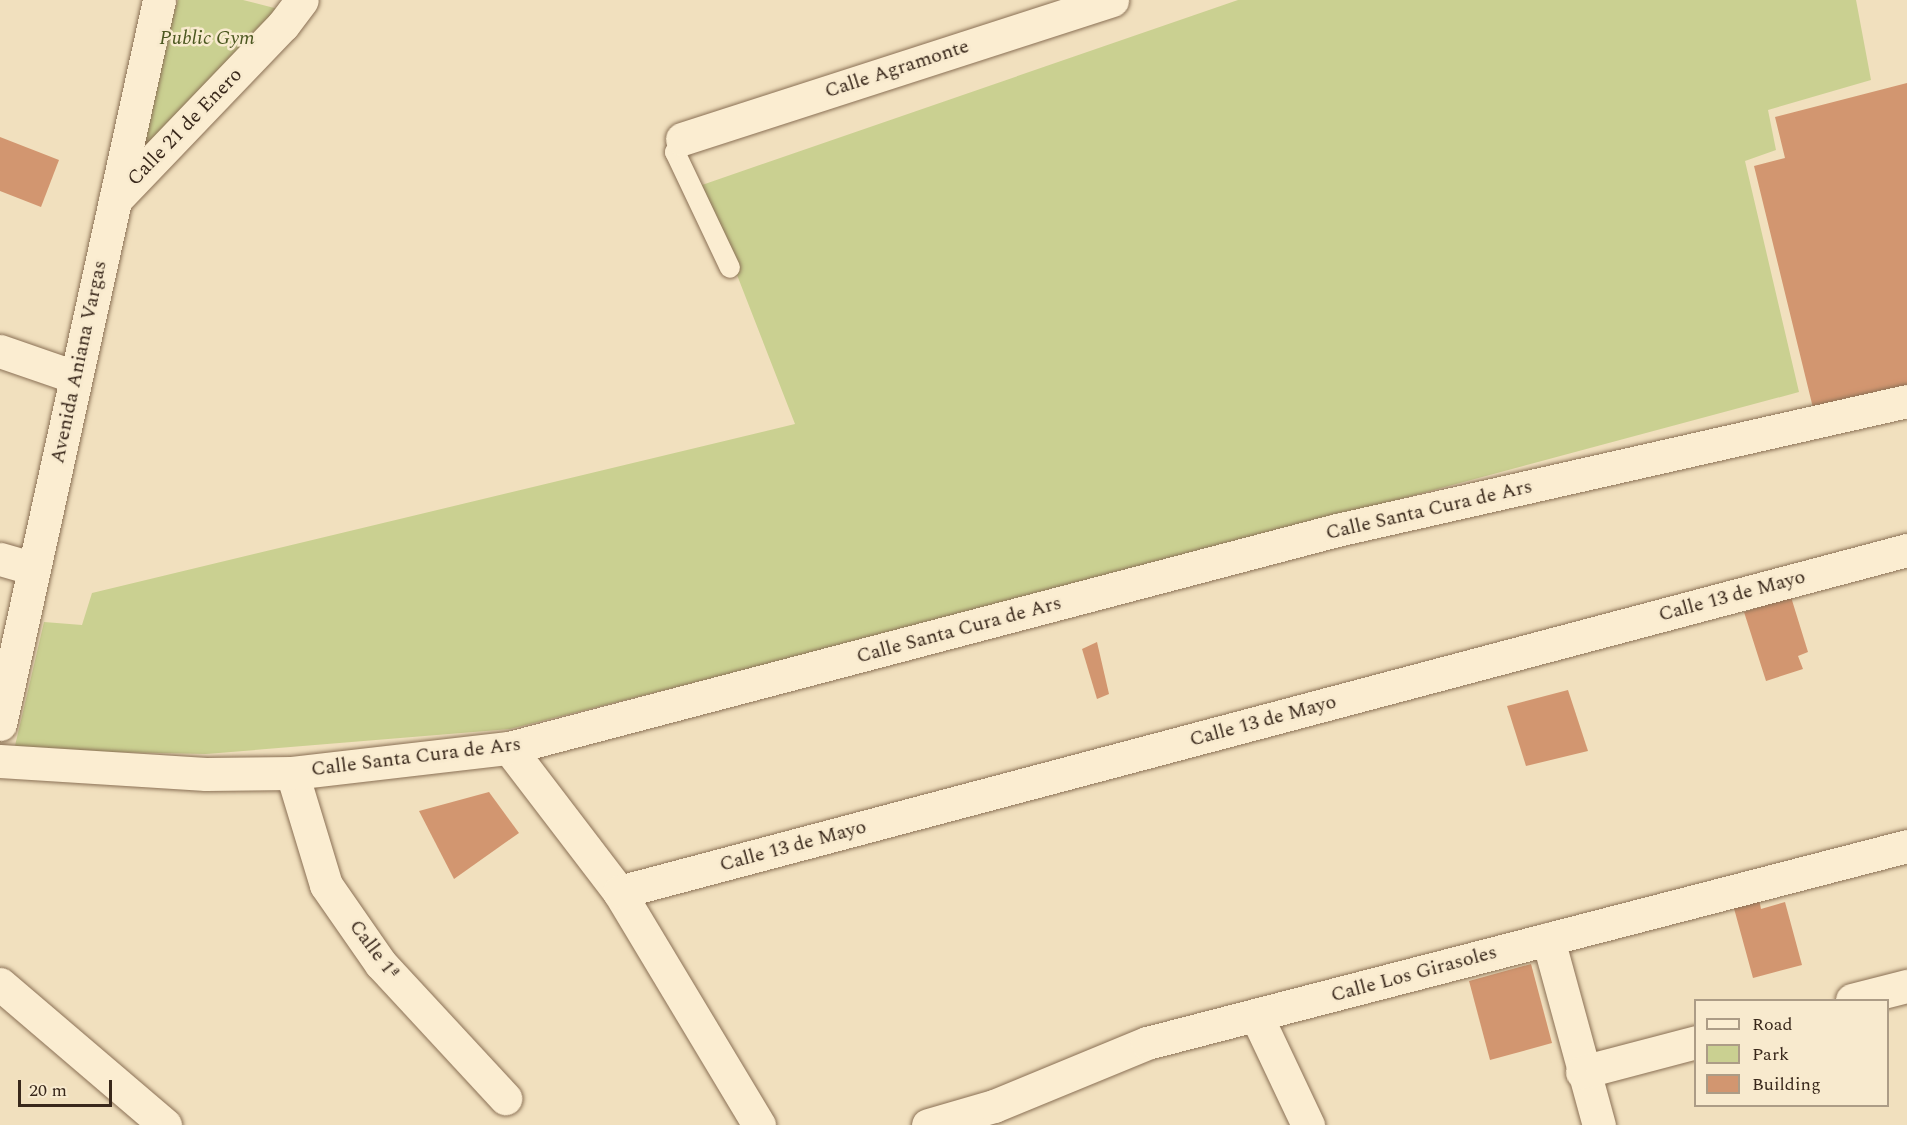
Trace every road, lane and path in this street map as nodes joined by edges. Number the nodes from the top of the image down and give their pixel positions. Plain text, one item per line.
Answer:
1 (159, 0) edge
2 (302, 0) edge
3 (1112, 0) edge
4 (682, 139) joint
5 (115, 200) junction
6 (730, 268) dead end
7 (0, 351) edge
8 (75, 377) junction
9 (1907, 401) edge
10 (1907, 549) edge
11 (0, 559) edge
12 (34, 569) junction
13 (0, 724) edge
14 (509, 748) junction
15 (0, 761) edge
16 (292, 773) junction
17 (1907, 846) edge
18 (619, 892) junction
19 (1548, 939) junction
20 (0, 984) edge
21 (1907, 986) edge
22 (1856, 999) edge
23 (1257, 1015) junction
24 (1694, 1042) edge
25 (1582, 1072) junction
26 (505, 1098) dead end
27 (165, 1125) edge
28 (759, 1125) edge
29 (928, 1125) edge
30 (1308, 1125) edge
31 (1599, 1125) edge

1 - 5 street, Avenida Aniana Vargas
2 - 5 street, Calle 21 de Enero
3 - 4 street, Calle Agramonte
4 - 6 lane
5 - 8 street, Avenida Aniana Vargas
7 - 8 street
8 - 12 street, Avenida Aniana Vargas
9 - 14 street, Calle Santa Cura de Ars
10 - 18 street, Calle 13 de Mayo
11 - 12 street
12 - 13 street, Avenida Aniana Vargas
14 - 16 street, Calle Santa Cura de Ars
14 - 18 street
15 - 16 street, Calle Santa Cura de Ars
16 - 26 street, Calle 1ª
17 - 19 street, Calle Los Girasoles
18 - 28 street
19 - 23 street, Calle Los Girasoles
19 - 25 street
20 - 27 street
21 - 22 street
23 - 29 street, Calle Los Girasoles
23 - 30 street
24 - 25 street
25 - 31 street

